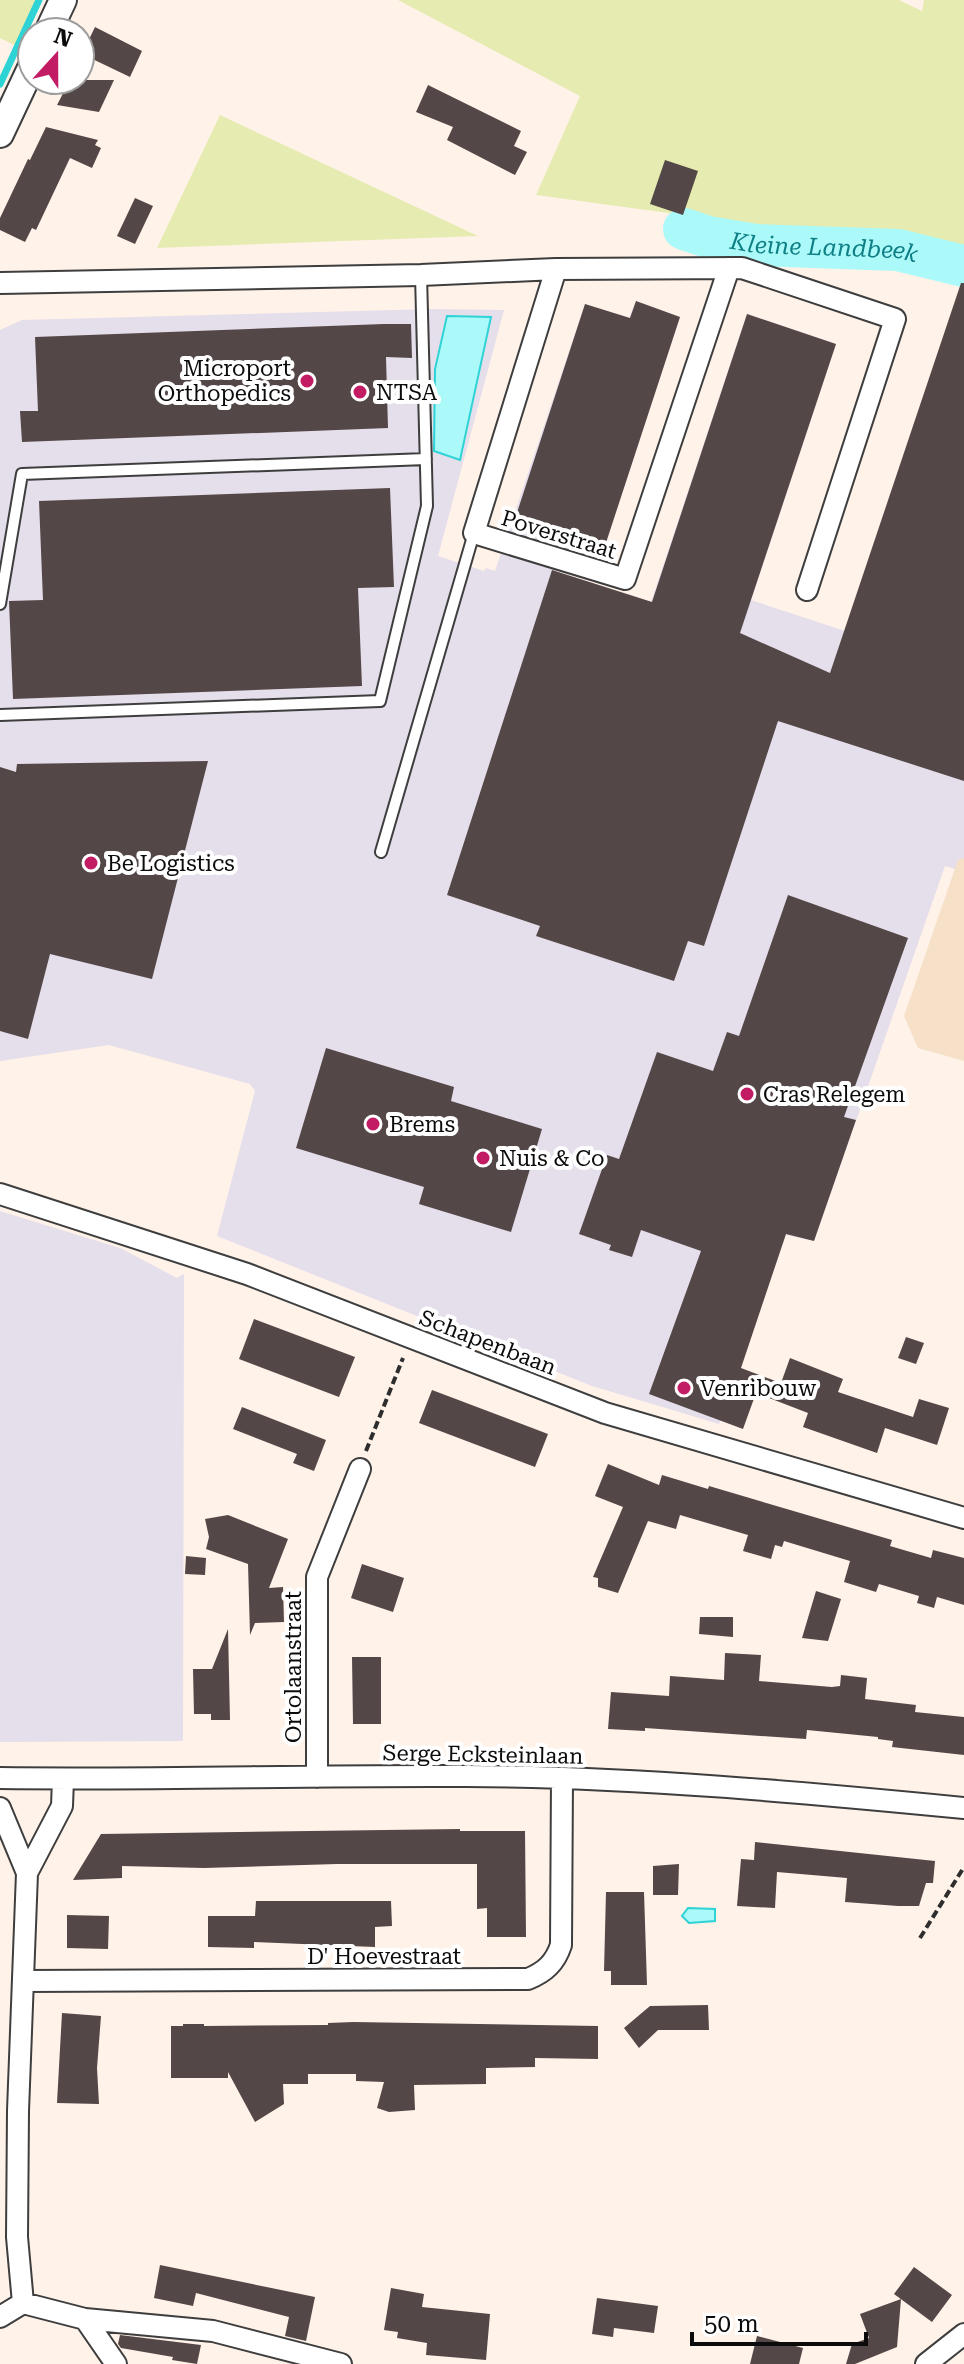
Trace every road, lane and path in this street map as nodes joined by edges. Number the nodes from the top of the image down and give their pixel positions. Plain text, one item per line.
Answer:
1 (18, 96) edge
2 (0, 134) edge
3 (729, 268) junction
4 (556, 269) junction
5 (421, 275) junction
6 (0, 283) edge
7 (426, 459) junction
8 (474, 533) junction
9 (807, 590) dead end
10 (0, 604) edge
11 (0, 715) edge
12 (381, 852) dead end
13 (0, 1194) edge
14 (413, 1338) junction
15 (360, 1469) joint
16 (964, 1518) edge
17 (317, 1777) junction
18 (0, 1778) edge
19 (562, 1778) junction
20 (63, 1779) junction
21 (0, 1808) edge
22 (964, 1808) edge
23 (964, 1867) edge
24 (27, 1873) junction
25 (920, 1938) dead end
26 (24, 1981) junction
27 (23, 2303) junction
28 (0, 2317) edge
29 (85, 2319) junction
30 (964, 2334) edge
31 (116, 2364) edge
32 (341, 2364) edge
33 (926, 2364) edge

1 - 2 street
3 - 4 street
3 - 8 street, Poverstraat
3 - 9 street
4 - 5 street
4 - 8 street, Poverstraat
5 - 6 street
5 - 7 lane
7 - 10 lane
7 - 11 lane
8 - 12 lane
13 - 14 street, Schapenbaan
14 - 15 path
14 - 16 street, Schapenbaan
15 - 17 street, Ortolaanstraat
17 - 19 street, Serge Ecksteinlaan
17 - 20 street, Serge Ecksteinlaan
18 - 20 street, Serge Ecksteinlaan
19 - 22 street, Serge Ecksteinlaan
19 - 26 street, D' Hoevestraat
20 - 24 street
21 - 24 street
23 - 25 path
24 - 26 street
26 - 27 street
27 - 28 street
27 - 29 street
29 - 31 street
29 - 32 street
30 - 33 street

